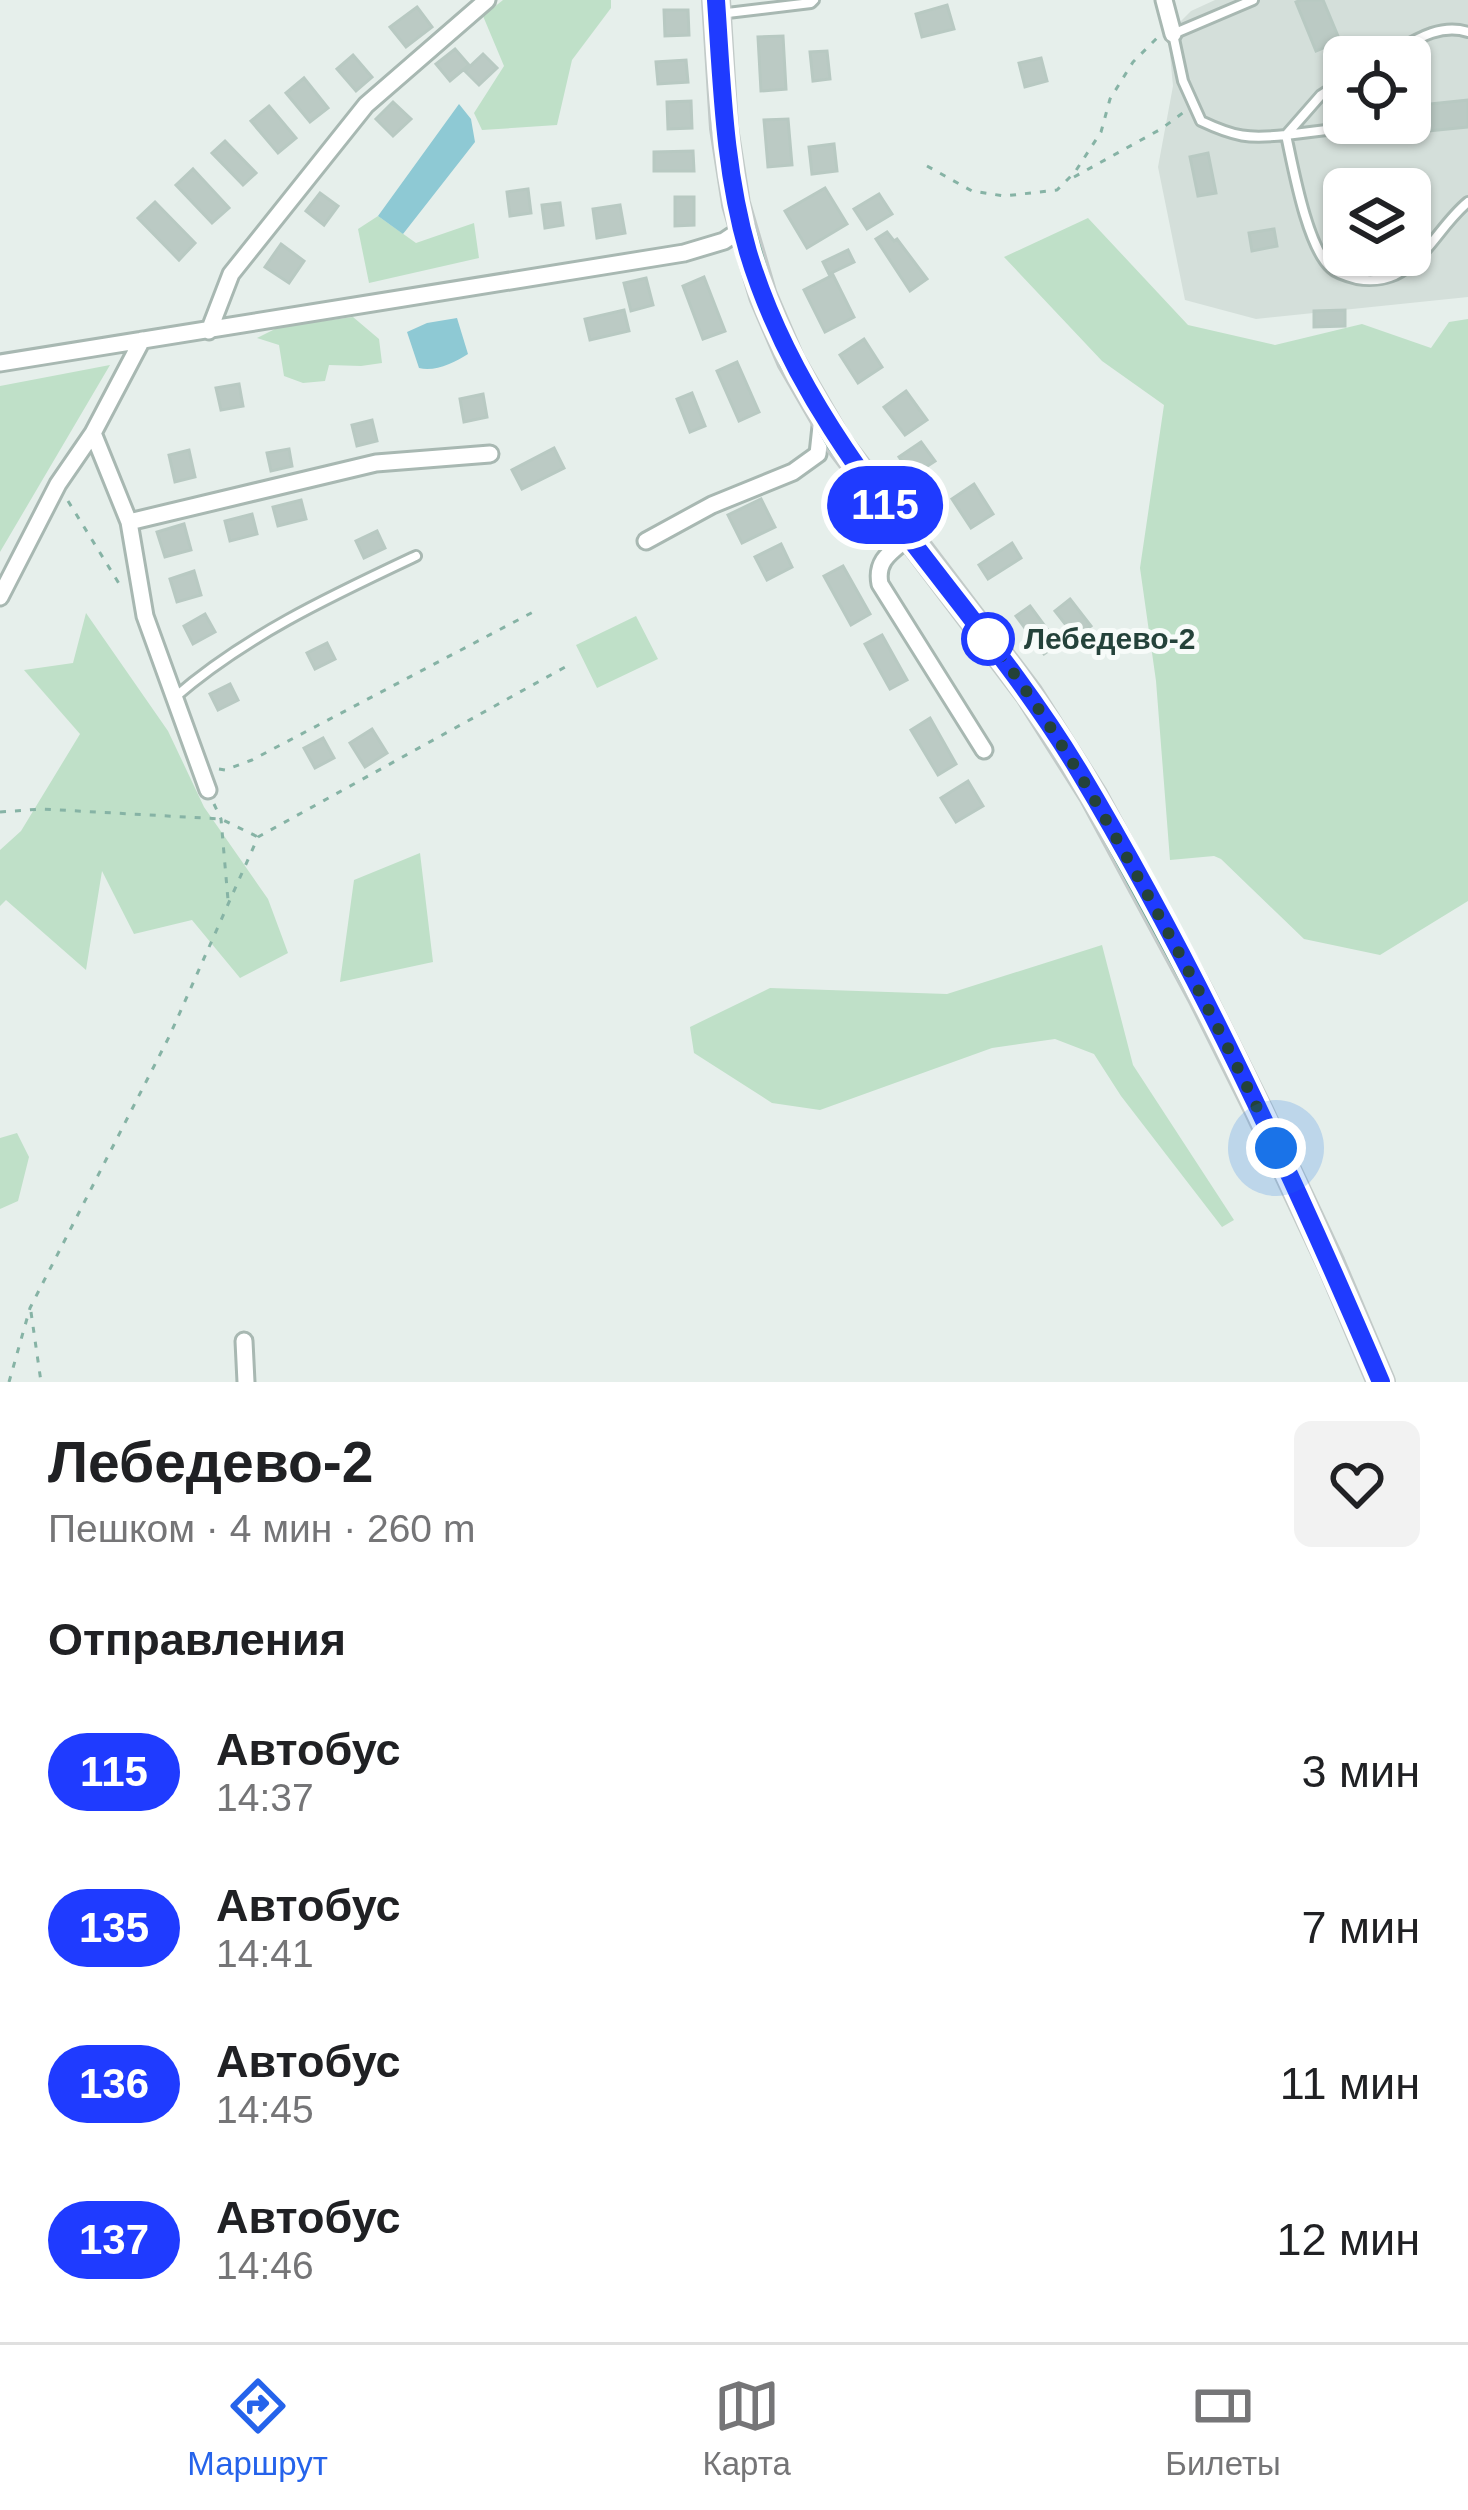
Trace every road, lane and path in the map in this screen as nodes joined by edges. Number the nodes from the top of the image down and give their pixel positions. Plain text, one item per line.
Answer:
1 (487, 0) edge
2 (814, 0) edge
3 (1164, 0) edge
4 (1253, 0) edge
5 (717, 7) edge
6 (1170, 27) junction
7 (1468, 32) edge
8 (1423, 36) edge
9 (1323, 94) edge
10 (1191, 100) junction
11 (1323, 130) edge
12 (1286, 135) junction
13 (927, 166) dead end
14 (1067, 180) junction
15 (1468, 202) edge
16 (742, 229) junction
17 (209, 331) junction
18 (142, 340) junction
19 (0, 363) edge
20 (822, 417) junction
21 (93, 433) junction
22 (490, 454) dead end
23 (58, 484) junction
24 (129, 522) junction
25 (910, 536) junction
26 (646, 542) dead end
27 (416, 556) dead end
28 (0, 597) edge
29 (535, 611) dead end
30 (146, 616) junction
31 (567, 666) dead end
32 (173, 699) junction
33 (984, 750) dead end
34 (199, 767) junction
35 (208, 790) joint
36 (0, 812) edge
37 (221, 819) junction
38 (258, 837) junction
39 (228, 902) junction
40 (31, 1308) junction
41 (244, 1341) dead end
42 (9, 1382) edge
43 (41, 1382) edge
44 (246, 1382) edge
45 (1381, 1382) edge

1 - 17 street
2 - 5 lane
3 - 6 street
4 - 6 lane
5 - 16 main road
6 - 10 lane
6 - 14 path
7 - 8 lane
9 - 12 lane
10 - 12 lane
10 - 14 path
11 - 12 lane
12 - 15 lane
13 - 14 path
16 - 17 street
16 - 20 main road
17 - 18 street
18 - 19 street
18 - 21 street
20 - 25 main road
20 - 26 street
21 - 23 street
21 - 24 street
22 - 24 street
23 - 28 street
23 - 30 path
24 - 30 street
25 - 33 street
25 - 45 main road
27 - 32 lane
29 - 34 path
30 - 32 street
31 - 38 path
32 - 34 street
34 - 35 street
35 - 37 path
36 - 37 path
37 - 38 path
37 - 39 path
38 - 39 path
39 - 40 path
40 - 42 path
40 - 43 path
41 - 44 street

